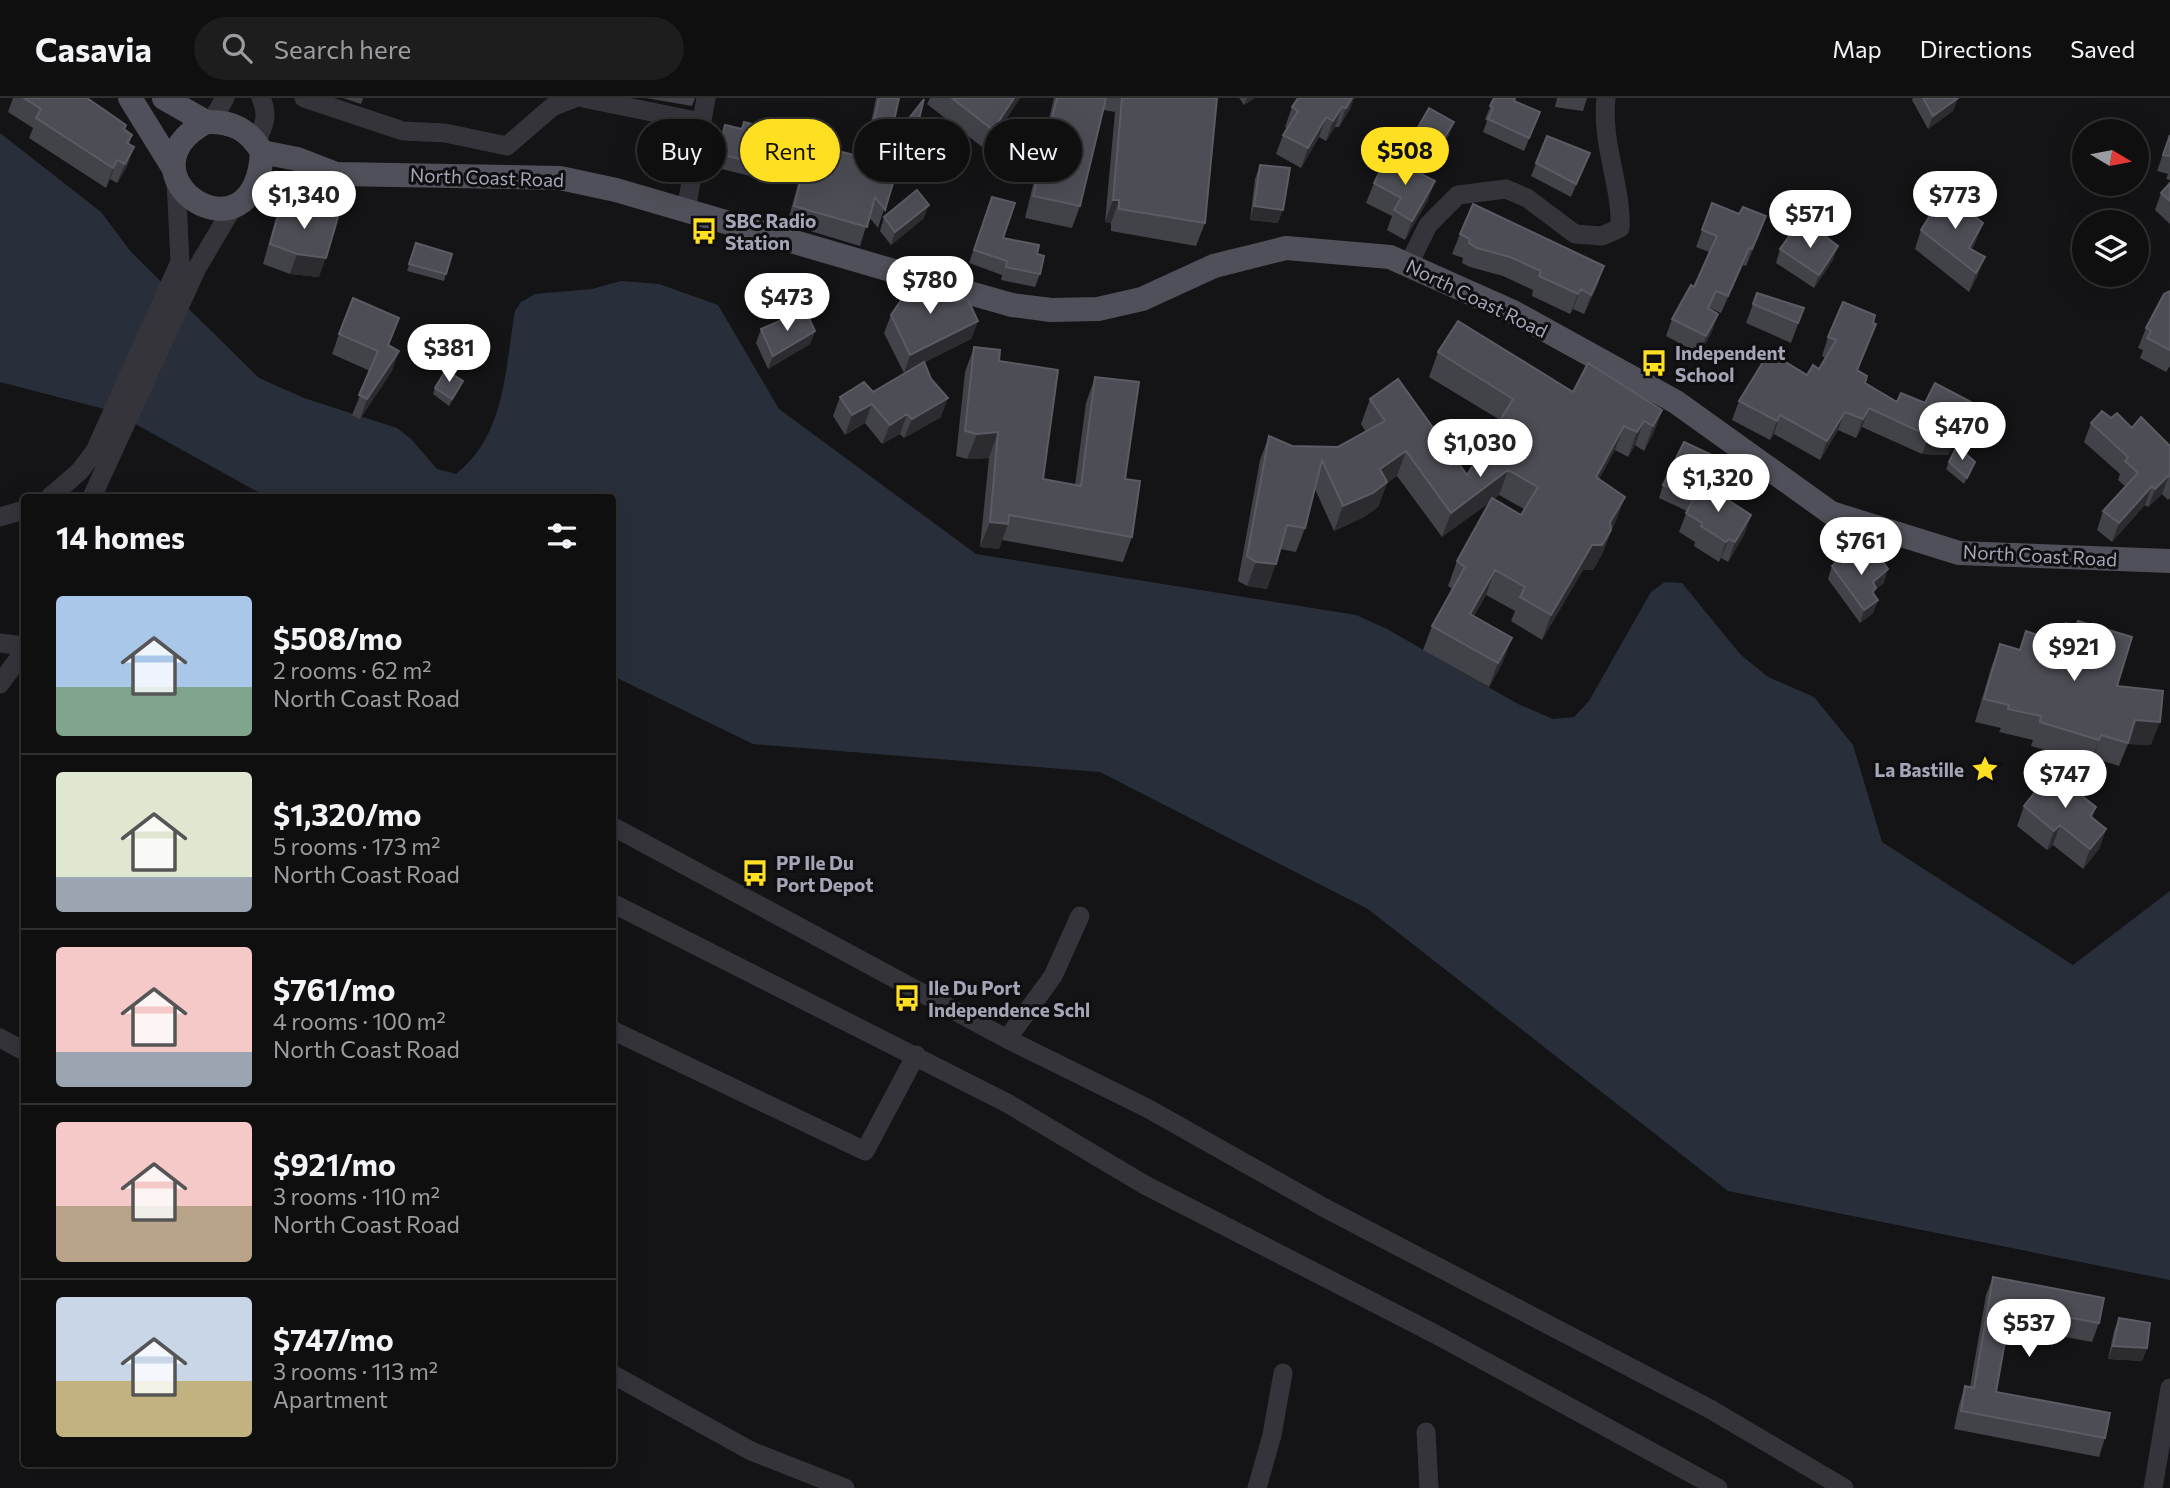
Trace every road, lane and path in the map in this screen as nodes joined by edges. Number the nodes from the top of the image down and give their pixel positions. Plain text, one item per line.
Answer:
1 (130, 98) edge
2 (164, 98) edge
3 (225, 98) edge
4 (261, 98) edge
5 (304, 98) edge
6 (575, 98) edge
7 (583, 98) edge
8 (706, 98) edge
9 (1606, 98) edge
10 (686, 119) edge
11 (702, 119) edge
12 (209, 122) junction
13 (259, 147) junction
14 (175, 174) junction
15 (336, 174) junction
16 (691, 182) edge
17 (242, 200) junction
18 (686, 210) junction
19 (1409, 264) junction
20 (188, 265) junction
21 (113, 431) junction
22 (53, 494) edge
23 (93, 494) edge
24 (2170, 561) edge
25 (0, 643) edge
26 (21, 647) edge
27 (21, 652) edge
28 (0, 684) edge
29 (616, 828) edge
30 (616, 905) edge
31 (1080, 916) dead end
32 (616, 1032) edge
33 (0, 1038) edge
34 (1007, 1039) junction
35 (21, 1049) edge
36 (916, 1055) junction
37 (1283, 1373) dead end
38 (616, 1376) edge
39 (2170, 1388) edge
40 (1426, 1432) dead end
41 (845, 1488) edge
42 (1257, 1488) edge
43 (1429, 1488) edge
44 (1718, 1488) edge
45 (1844, 1488) edge
46 (2153, 1488) edge

1 - 14 main road
2 - 12 main road
3 - 12 street
4 - 13 street
5 - 6 street
7 - 10 street
8 - 11 street
9 - 19 street
12 - 13 main road
12 - 14 main road
13 - 15 main road
13 - 17 main road
14 - 17 main road
14 - 20 street
15 - 17 main road
15 - 18 main road, North Coast Road
16 - 18 street
17 - 20 street
18 - 19 main road, North Coast Road
19 - 24 main road, North Coast Road
20 - 21 street
21 - 22 street
21 - 23 street
25 - 26 street
27 - 28 street
29 - 34 street
30 - 36 street
31 - 34 street
32 - 36 street
33 - 35 street
34 - 45 street
36 - 44 street
37 - 42 street
38 - 41 street
39 - 46 street
40 - 43 street

